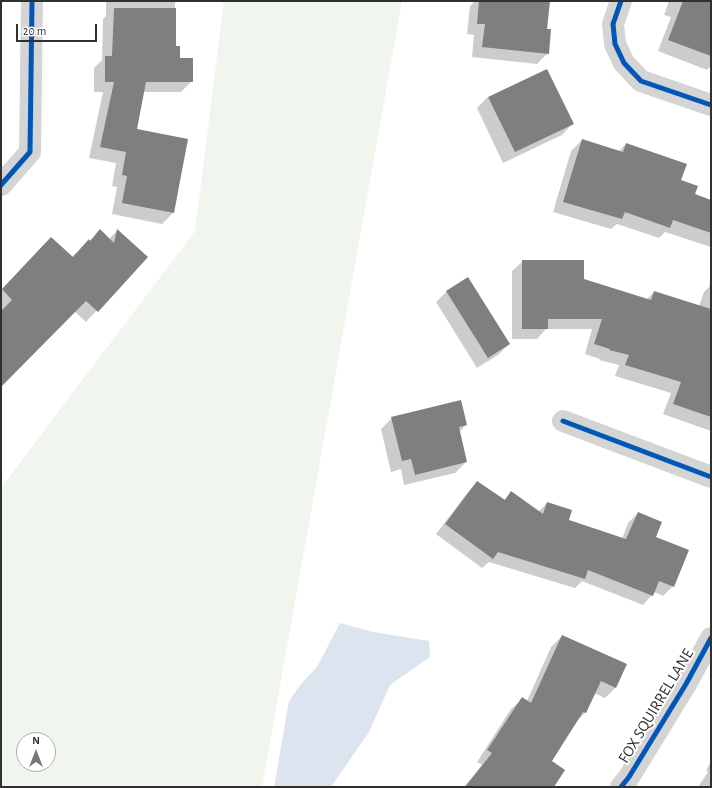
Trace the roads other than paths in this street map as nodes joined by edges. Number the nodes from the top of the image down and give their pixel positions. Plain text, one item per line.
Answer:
1 (32, 1) edge
2 (621, 1) edge
3 (711, 105) edge
4 (1, 185) edge
5 (563, 420) dead end
6 (711, 477) edge
7 (711, 638) edge
8 (621, 787) edge

1 - 4 street
2 - 3 street
5 - 6 street
7 - 8 street, FOX SQUIRREL LANE

